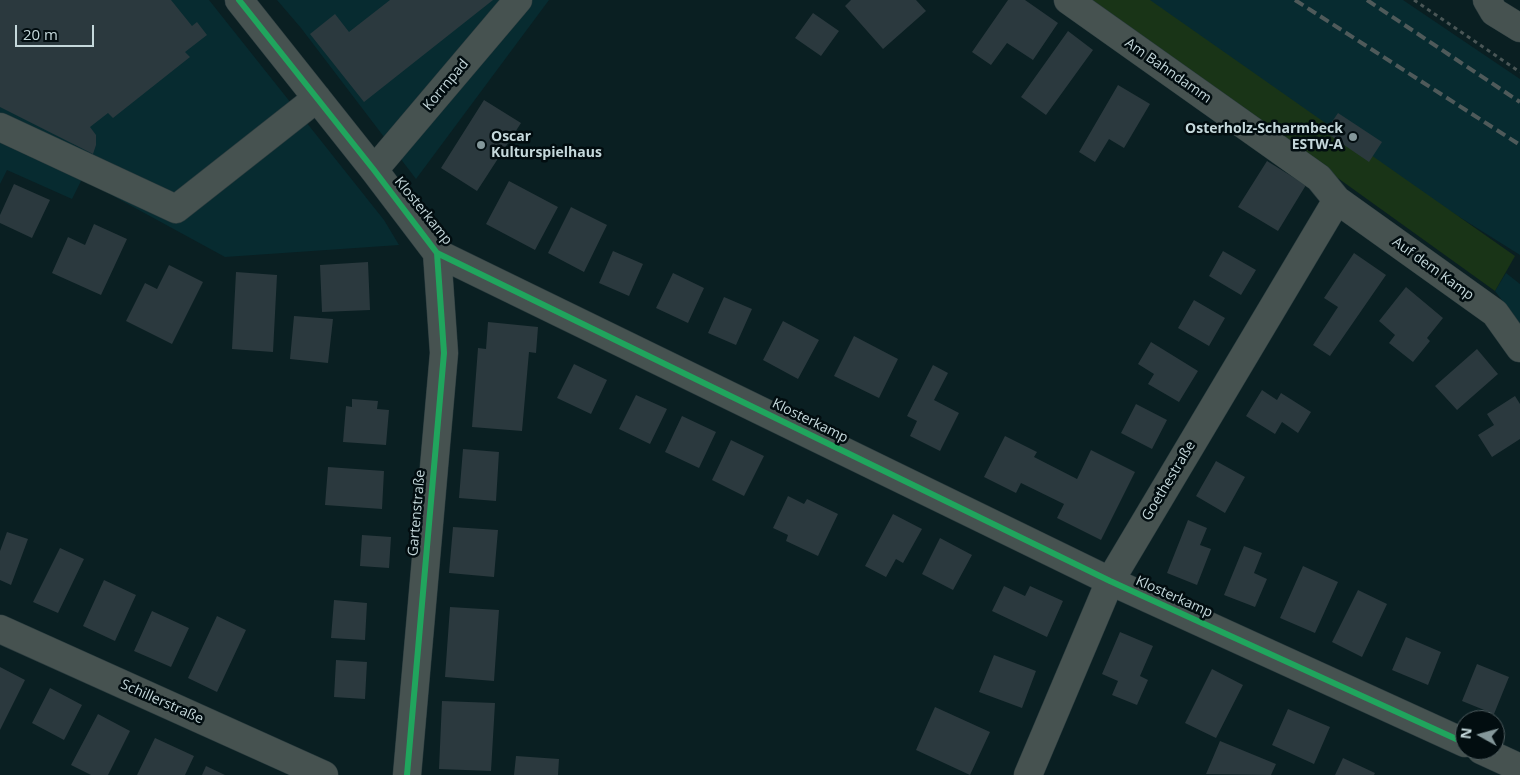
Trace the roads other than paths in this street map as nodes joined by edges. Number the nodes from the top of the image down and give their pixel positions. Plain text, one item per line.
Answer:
1 (239, 0) edge
2 (518, 0) edge
3 (1068, 0) edge
4 (1487, 0) edge
5 (1520, 28) edge
6 (317, 98) junction
7 (0, 127) edge
8 (374, 170) junction
9 (1337, 200) junction
10 (437, 253) junction
11 (1520, 348) edge
12 (1110, 581) junction
13 (0, 629) edge
14 (1455, 738) edge
15 (1503, 760) edge
16 (1520, 768) edge
17 (324, 775) edge
18 (407, 775) edge
19 (1028, 775) edge

1 - 6 street, Klosterkamp
2 - 8 street, Korrnpad
3 - 9 street, Am Bahndamm
4 - 5 street
6 - 7 street
6 - 8 street, Klosterkamp
8 - 10 street, Klosterkamp
9 - 11 street, Auf dem Kamp
9 - 12 street, Goethestraße
10 - 12 street, Klosterkamp
10 - 18 street, Gartenstraße
12 - 14 street, Klosterkamp
12 - 19 street, Goethestraße
13 - 17 street, Schillerstraße
15 - 16 street

